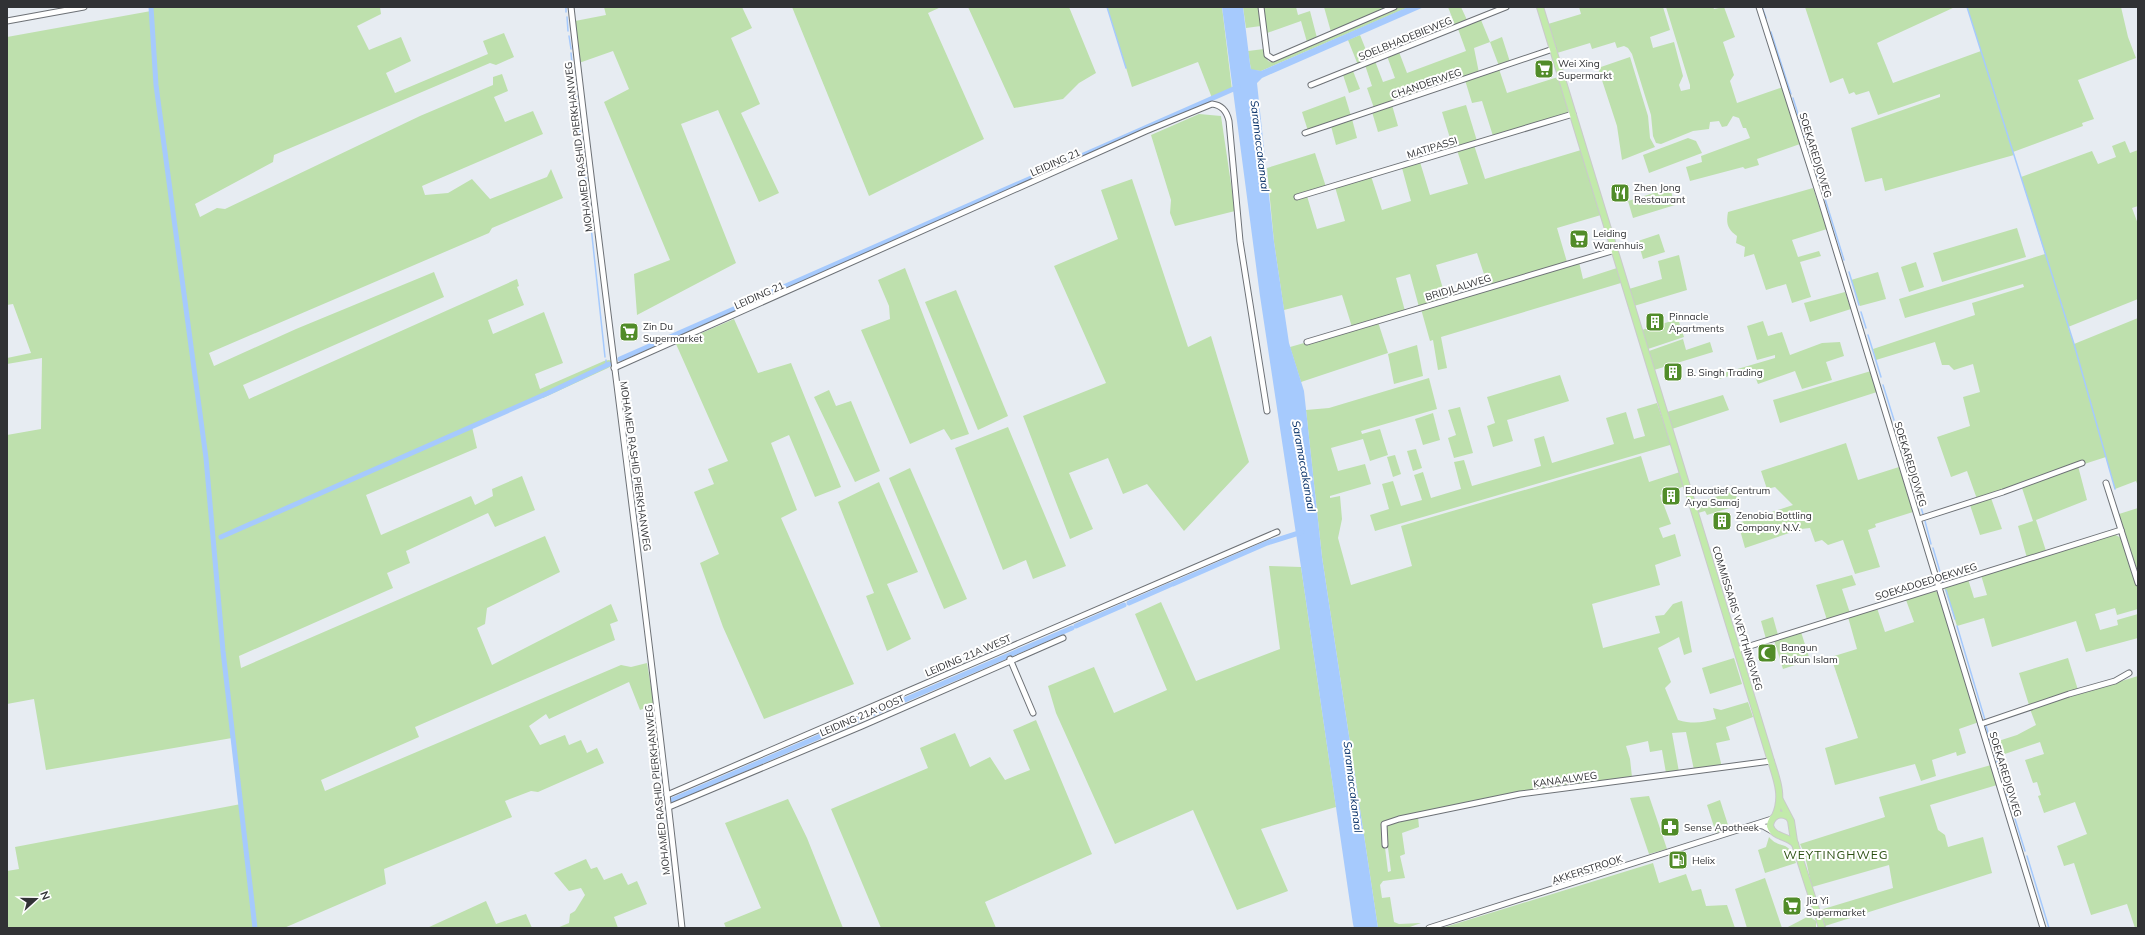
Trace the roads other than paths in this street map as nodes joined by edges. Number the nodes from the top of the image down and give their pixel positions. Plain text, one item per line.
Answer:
1 (84, 7) edge
2 (571, 7) edge
3 (1261, 7) edge
4 (1394, 7) edge
5 (1506, 7) edge
6 (1540, 7) edge
7 (1759, 7) edge
8 (7, 21) edge
9 (1553, 49) junction
10 (1311, 85) dead end
11 (1573, 114) junction
12 (1305, 133) dead end
13 (1297, 197) dead end
14 (1615, 250) junction
15 (1307, 342) dead end
16 (614, 368) junction
17 (1267, 411) dead end
18 (2082, 463) dead end
19 (2106, 483) dead end
20 (1919, 519) junction
21 (2121, 530) junction
22 (1277, 532) dead end
23 (2138, 583) edge
24 (1940, 587) junction
25 (1063, 638) dead end
26 (1737, 650) junction
27 (1010, 659) junction
28 (2129, 673) dead end
29 (1032, 713) dead end
30 (1981, 724) junction
31 (1771, 761) junction
32 (667, 795) junction
33 (1780, 800) junction
34 (669, 807) junction
35 (1787, 816) junction
36 (1774, 818) junction
37 (1749, 825) junction
38 (1792, 828) junction
39 (1772, 831) junction
40 (1782, 836) junction
41 (1385, 845) dead end
42 (1797, 847) junction
43 (682, 928) edge
44 (1429, 928) edge
45 (1822, 928) edge
46 (2043, 928) edge

1 - 8 street
2 - 16 street, MOHAMED RASHID PIERKHANWEG
3 - 4 street
5 - 10 street, SOELBHADEBIEWEG
6 - 9 main road, COMMISSARIS WEYTHINGWEG
7 - 20 street, SOEKAREDJOWEG
9 - 11 main road, COMMISSARIS WEYTHINGWEG
9 - 12 street, CHANDERWEG
11 - 13 street, MATIPASSI
11 - 14 main road, COMMISSARIS WEYTHINGWEG
14 - 15 street, BRIDJLALWEG
14 - 26 main road, COMMISSARIS WEYTHINGWEG
16 - 17 street, LEIDING 21
16 - 32 street, MOHAMED RASHID PIERKHANWEG
18 - 20 street
19 - 21 street
20 - 24 street, SOEKAREDJOWEG
21 - 23 street
21 - 24 street, SOEKADOEDOEKWEG
22 - 32 street, LEIDING 21A WEST
24 - 26 street, SOEKADOEDOEKWEG
24 - 30 street, SOEKAREDJOWEG
25 - 27 street, LEIDING 21A OOST
26 - 31 main road, COMMISSARIS WEYTHINGWEG
27 - 29 street
27 - 34 street, LEIDING 21A OOST
28 - 30 street
30 - 46 street, SOEKAREDJOWEG
31 - 33 main road, COMMISSARIS WEYTHINGWEG
31 - 41 street, KANAALWEG
32 - 34 street, MOHAMED RASHID PIERKHANWEG
33 - 35 main road, COMMISSARIS WEYTHINGWEG
33 - 36 main road
34 - 43 street, MOHAMED RASHID PIERKHANWEG
35 - 36 main road
35 - 38 main road
36 - 37 street, AKKERSTROOK
36 - 39 main road
37 - 39 street
37 - 44 street, AKKERSTROOK
38 - 40 main road
38 - 42 main road
39 - 40 main road
40 - 42 main road
42 - 45 main road

